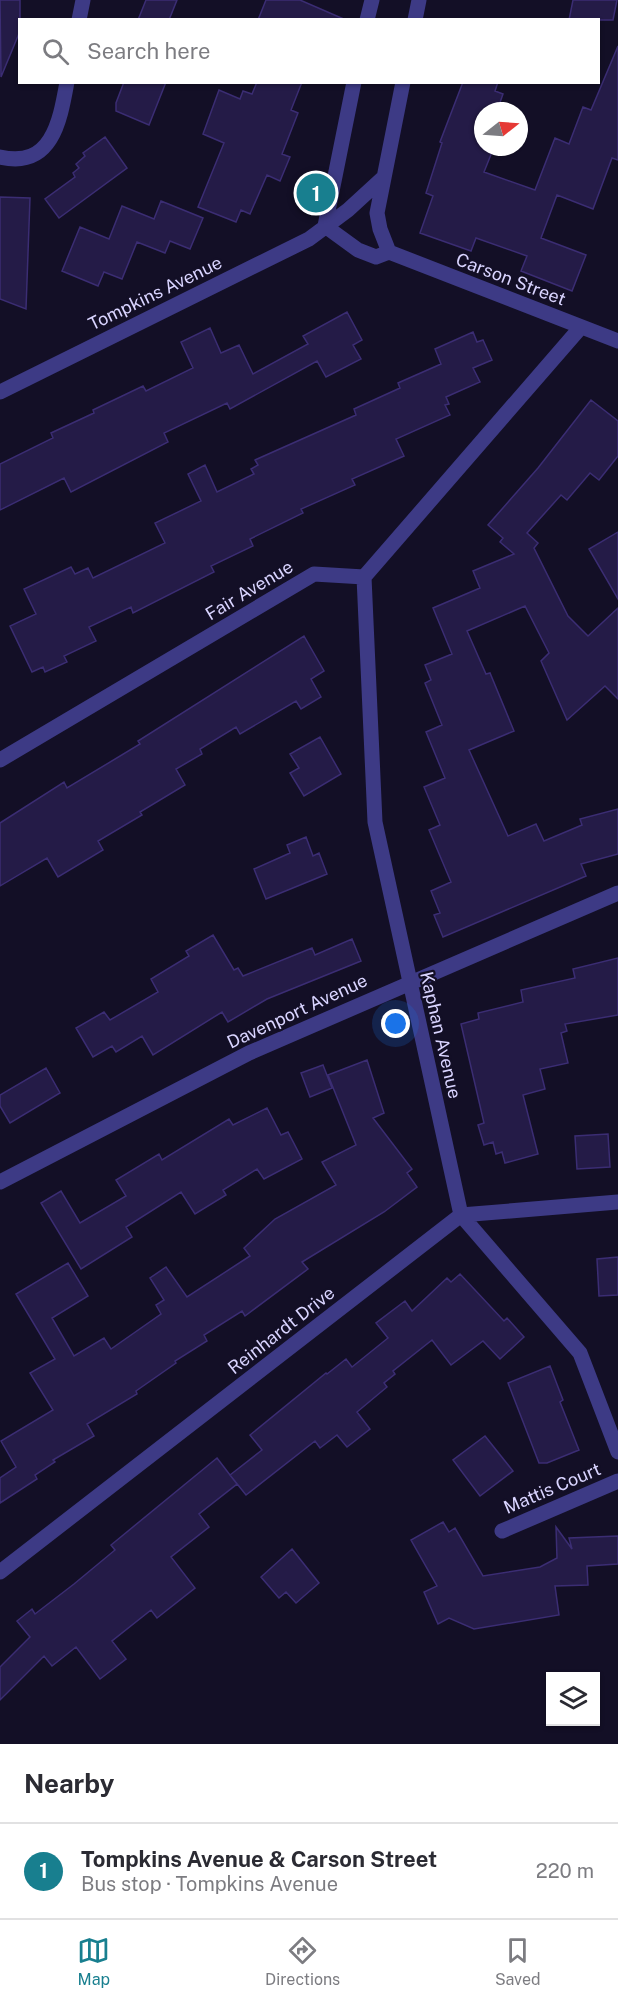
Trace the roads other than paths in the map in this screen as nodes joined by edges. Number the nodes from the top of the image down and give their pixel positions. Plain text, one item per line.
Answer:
1 (83, 0) edge
2 (372, 0) edge
3 (419, 0) edge
4 (79, 18) edge
5 (368, 18) edge
6 (415, 18) edge
7 (67, 84) edge
8 (354, 84) edge
9 (403, 84) edge
10 (0, 157) edge
11 (384, 177) junction
12 (325, 226) junction
13 (389, 252) junction
14 (581, 327) junction
15 (618, 341) edge
16 (0, 392) edge
17 (364, 577) junction
18 (0, 760) edge
19 (618, 893) edge
20 (410, 981) junction
21 (0, 1182) edge
22 (618, 1202) edge
23 (461, 1215) junction
24 (618, 1452) edge
25 (618, 1481) edge
26 (502, 1531) dead end
27 (0, 1572) edge

1 - 4 street
2 - 5 street
3 - 6 street
7 - 10 street
8 - 12 street
9 - 11 street
11 - 12 street, Tompkins Avenue
11 - 13 street
12 - 13 street
12 - 16 street, Tompkins Avenue
13 - 14 street, Carson Street
14 - 15 street, Carson Street
14 - 17 street
17 - 18 street, Fair Avenue
17 - 20 street, Kaphan Avenue
19 - 20 street, Davenport Avenue
20 - 21 street, Davenport Avenue
20 - 23 street, Kaphan Avenue
22 - 23 street
23 - 24 street, Kaphan Avenue
23 - 27 street, Reinhardt Drive
25 - 26 street, Mattis Court

